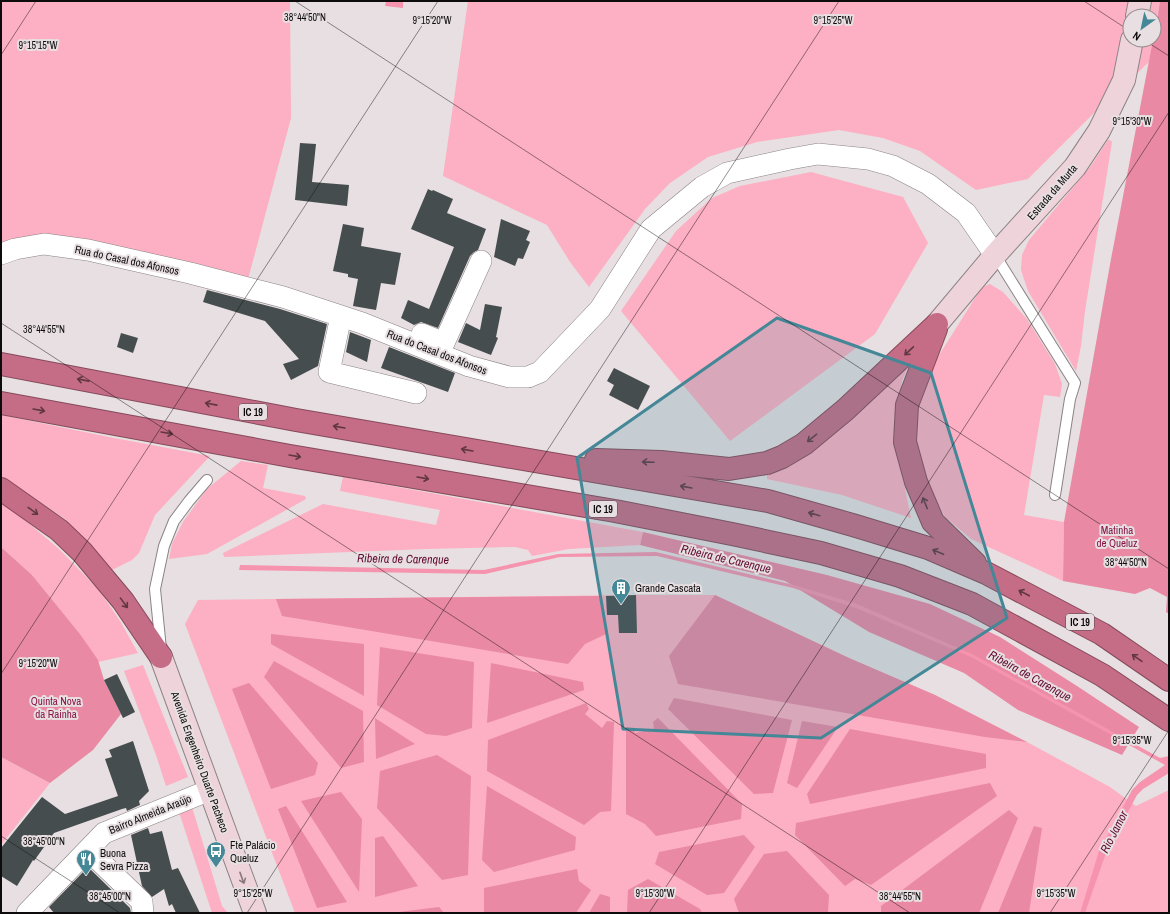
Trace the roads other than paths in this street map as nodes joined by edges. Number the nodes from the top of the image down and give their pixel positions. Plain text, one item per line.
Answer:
1 (1130, 48) edge
2 (1, 254) edge
3 (995, 255) junction
4 (481, 261) dead end
5 (341, 316) junction
6 (392, 321) dead end
7 (937, 324) junction
8 (1, 364) edge
9 (416, 393) dead end
10 (1, 403) edge
11 (505, 456) junction
12 (207, 480) dead end
13 (1, 489) edge
14 (1055, 495) dead end
15 (986, 573) junction
16 (161, 657) junction
17 (1169, 680) edge
18 (1169, 720) edge
19 (210, 790) junction
20 (88, 850) junction
21 (35, 910) edge
22 (143, 913) edge
23 (255, 913) edge

1 - 3 street, Estrada da Murta
2 - 5 street, Rua do Casal dos Afonsos
3 - 5 street, Rua do Casal dos Afonsos
3 - 7 street, Estrada da Murta
3 - 14 lane
4 - 6 street
5 - 9 street
7 -> 11 highway
15 -> 7 highway
11 -> 8 highway, IC 19
10 -> 18 highway, IC 19
15 -> 11 highway, IC 19
12 - 16 lane
13 -> 16 highway
17 -> 15 highway, IC 19
16 - 19 street, Avenida Engenheiro Duarte Pacheco
19 - 20 street, Bairro Almeida Araújo
19 -> 23 street, Avenida Engenheiro Duarte Pacheco
20 - 21 street, Bairro Almeida Araújo
20 - 22 street

